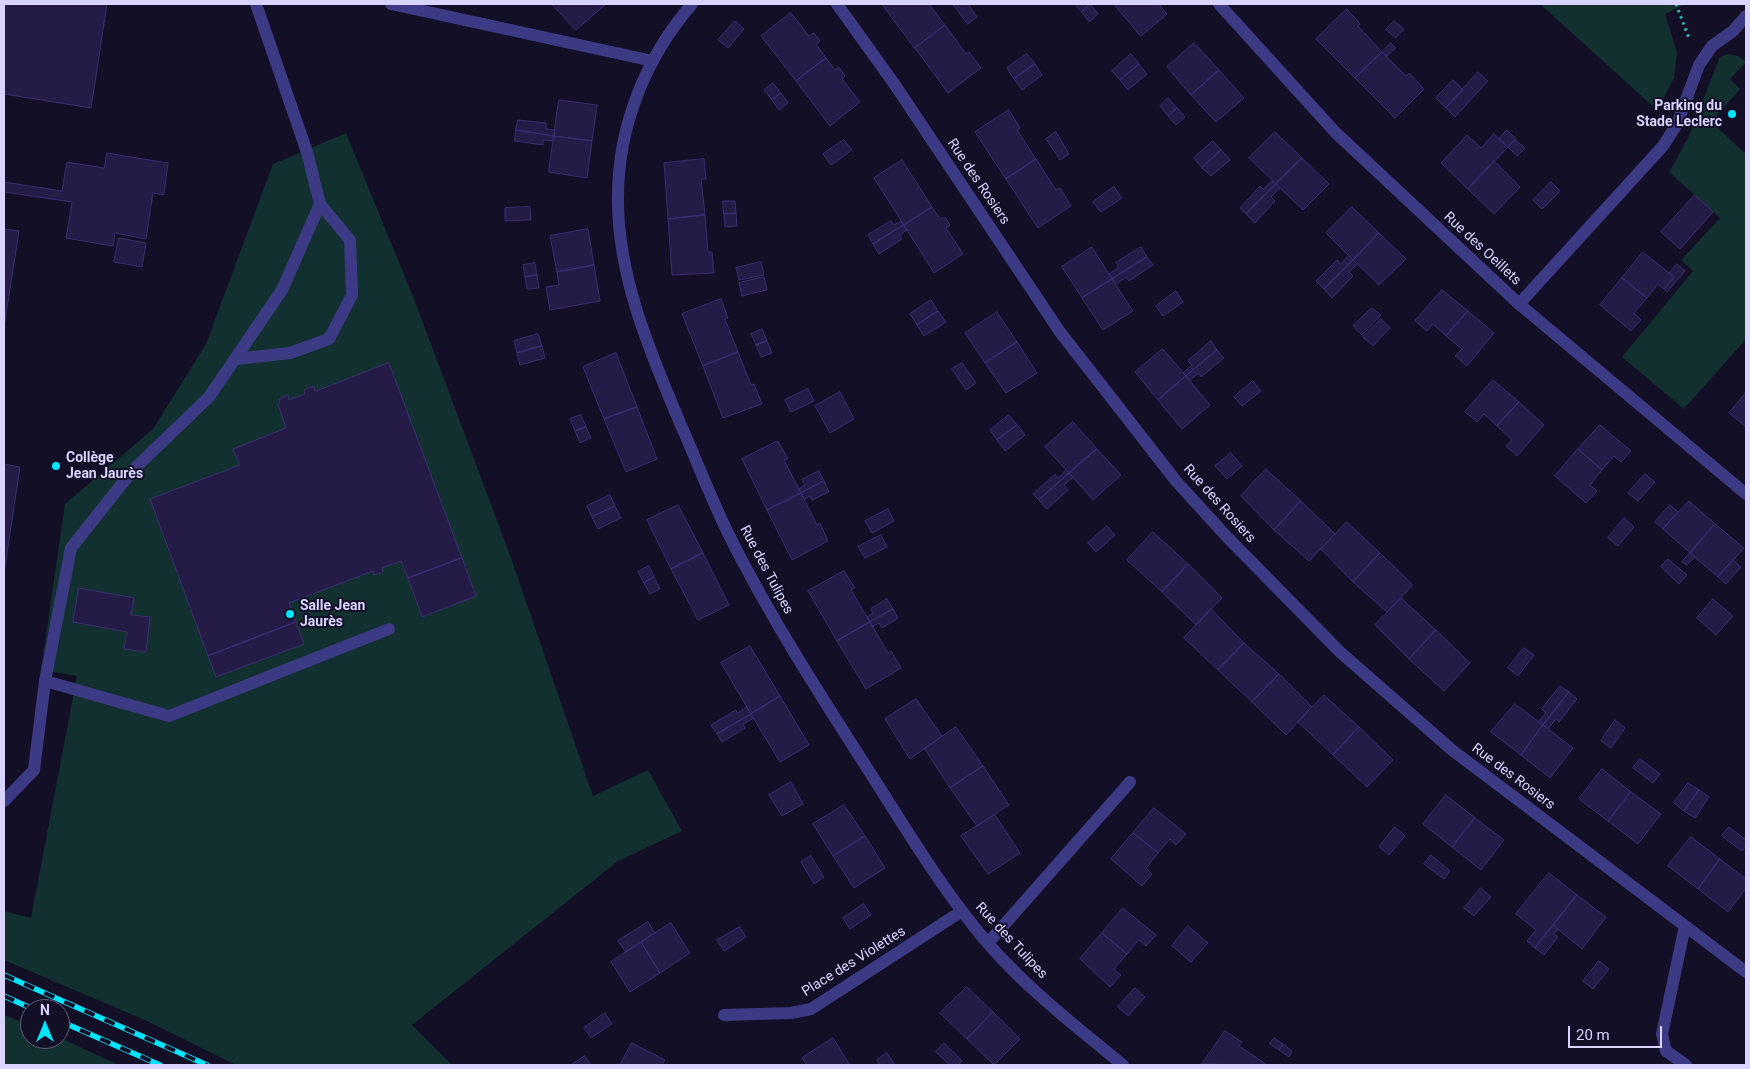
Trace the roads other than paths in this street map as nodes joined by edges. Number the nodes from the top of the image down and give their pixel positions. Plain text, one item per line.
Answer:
1 (256, 4) edge
2 (391, 4) edge
3 (692, 4) edge
4 (837, 4) edge
5 (1218, 4) edge
6 (1746, 16) edge
7 (653, 60) junction
8 (320, 204) junction
9 (1519, 304) junction
10 (236, 359) junction
11 (1746, 494) edge
12 (389, 629) dead end
13 (46, 681) junction
14 (1130, 782) dead end
15 (4, 801) edge
16 (962, 911) junction
17 (1685, 926) junction
18 (988, 943) junction
19 (1746, 972) edge
20 (724, 1015) dead end
21 (1122, 1065) edge
22 (1686, 1065) edge

1 - 8 street
2 - 7 street
3 - 7 street, Rue des Tulipes
4 - 17 street, Rue des Rosiers
5 - 9 street, Rue des Oeillets
6 - 9 street
7 - 16 street, Rue des Tulipes
8 - 10 street
8 - 10 street
9 - 11 street, Rue des Oeillets
10 - 13 street
12 - 13 street
13 - 15 street
14 - 18 street
16 - 18 street, Rue des Tulipes
16 - 20 street, Place des Violettes
17 - 19 street, Rue des Rosiers
17 - 22 street
18 - 21 street, Rue des Tulipes

